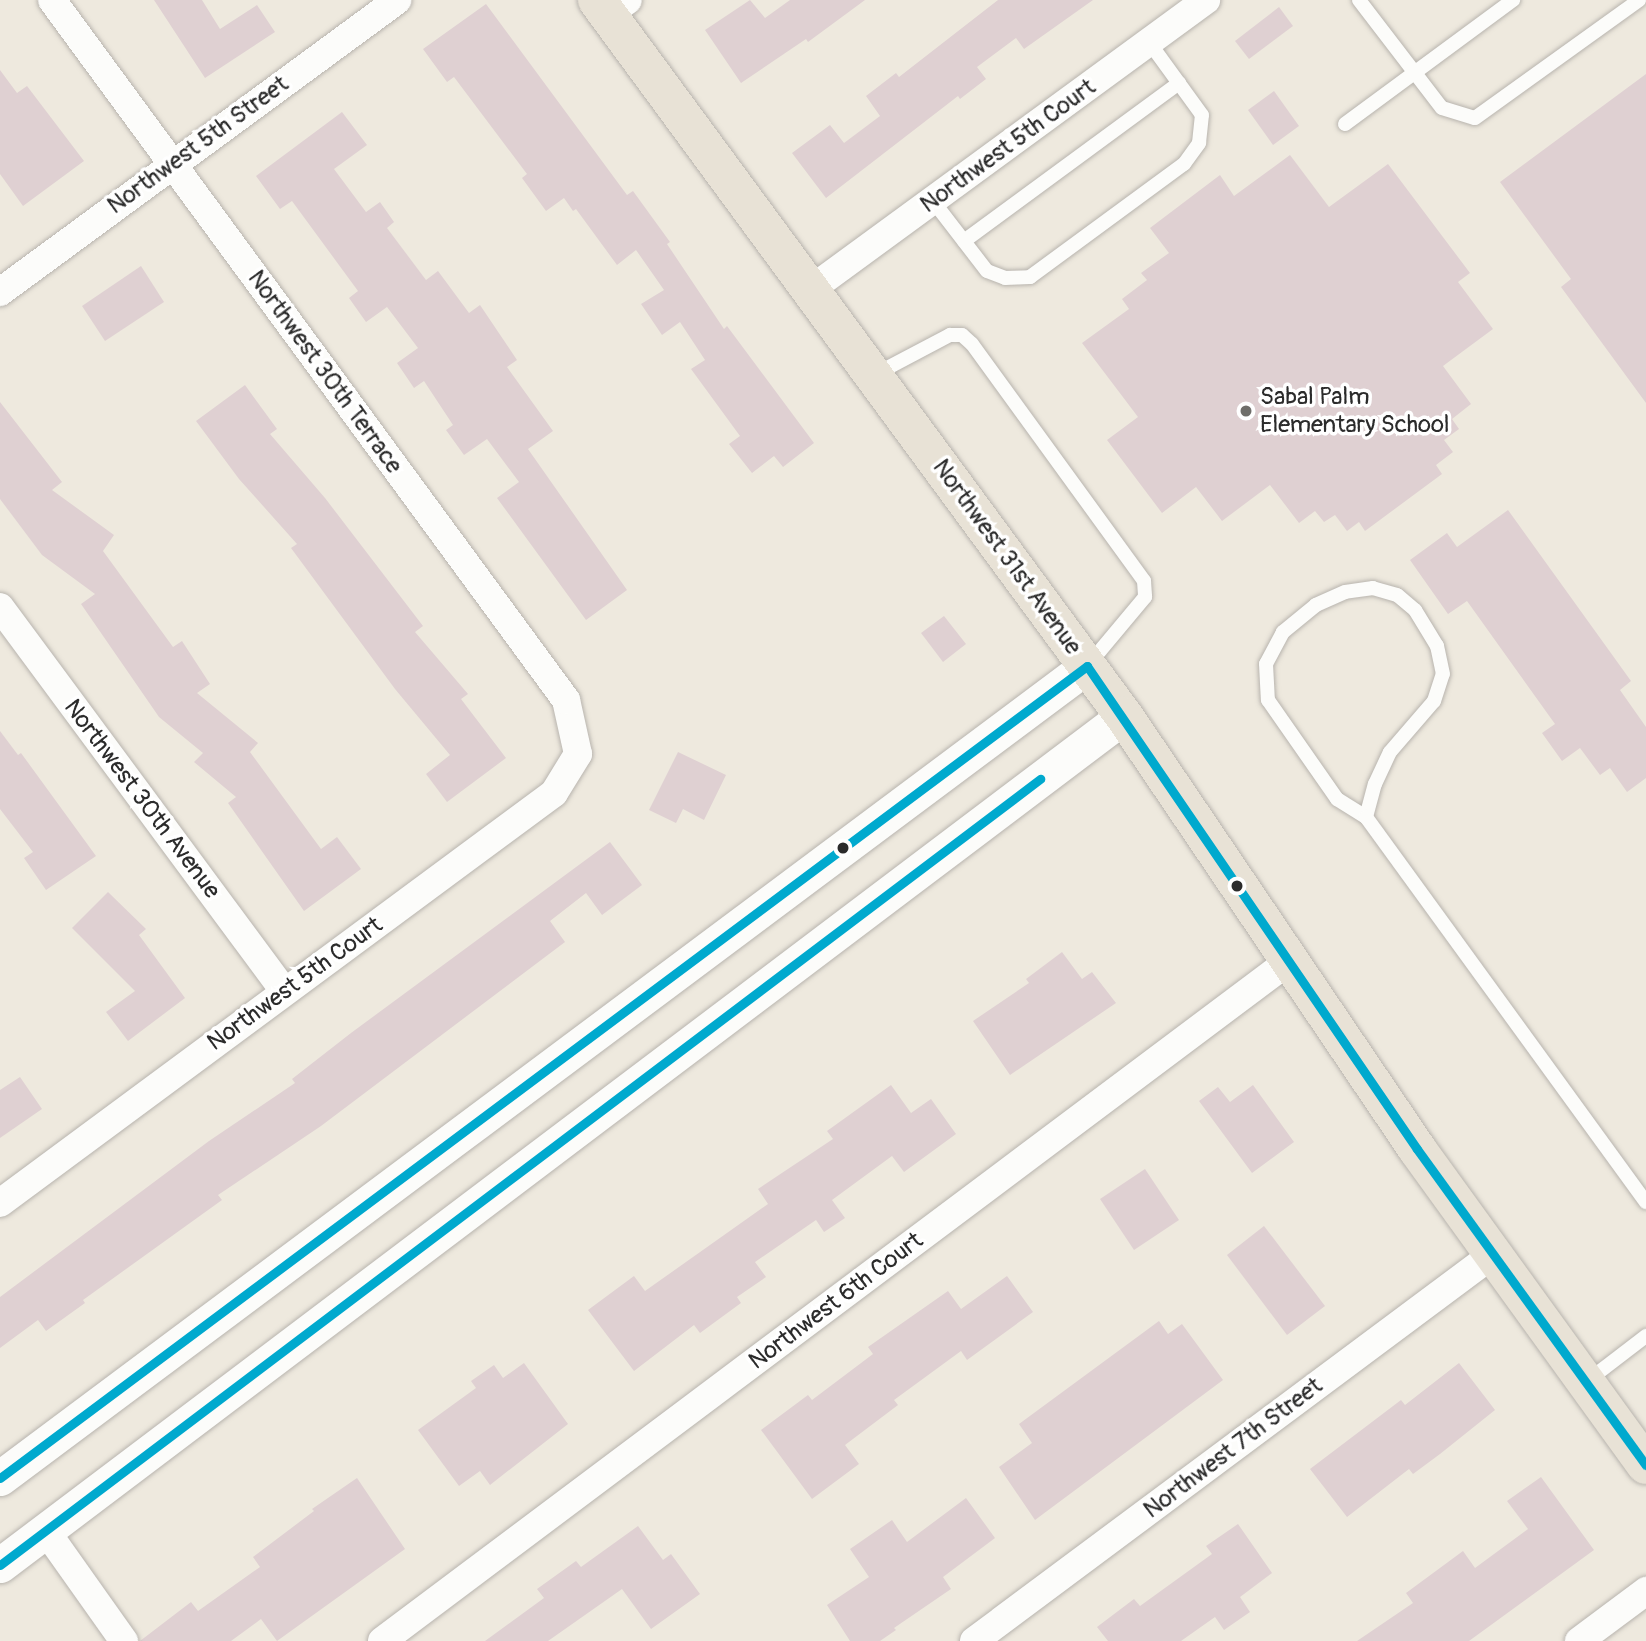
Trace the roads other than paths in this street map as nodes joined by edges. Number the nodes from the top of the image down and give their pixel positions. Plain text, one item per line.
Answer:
1 (52, 0) edge
2 (397, 0) edge
3 (1206, 0) edge
4 (1513, 0) edge
5 (1639, 0) edge
6 (1366, 2) edge
7 (611, 5) edge
8 (1149, 42) junction
9 (1414, 72) junction
10 (1179, 83) junction
11 (1345, 124) dead end
12 (172, 163) junction
13 (933, 201) junction
14 (964, 240) junction
15 (810, 290) junction
16 (0, 292) edge
17 (873, 376) junction
18 (0, 607) edge
19 (1087, 666) junction
20 (1124, 716) junction
21 (578, 754) joint
22 (1366, 817) junction
23 (1289, 961) junction
24 (285, 991) junction
25 (1646, 1202) edge
26 (0, 1203) edge
27 (1492, 1255) junction
28 (1646, 1336) edge
29 (1585, 1383) junction
30 (1646, 1465) edge
31 (0, 1478) edge
32 (46, 1531) junction
33 (0, 1565) edge
34 (1646, 1591) edge
35 (124, 1641) edge
36 (382, 1641) edge
37 (974, 1641) edge
38 (1579, 1641) edge

1 - 12 street, Northwest 30th Terrace
2 - 12 street, Northwest 5th Street
3 - 8 street, Northwest 5th Court
4 - 9 lane
5 - 9 lane
6 - 9 lane
7 - 15 main road, Northwest 31st Avenue
8 - 10 lane
8 - 13 street, Northwest 5th Court
9 - 11 lane
10 - 14 lane
10 - 14 lane
12 - 16 street, Northwest 5th Street
12 - 21 street, Northwest 30th Terrace
13 - 14 lane
13 - 15 street, Northwest 5th Court
15 - 17 main road, Northwest 31st Avenue
17 - 19 main road, Northwest 31st Avenue
17 - 19 lane
18 - 24 street, Northwest 30th Avenue
19 - 20 main road, Northwest 31st Avenue
19 - 31 street
20 - 23 main road, Northwest 31st Avenue
20 - 32 street
21 - 24 street, Northwest 5th Court
22 - 22 lane
22 - 25 lane
23 - 27 main road, Northwest 31st Avenue
23 - 36 street, Northwest 6th Court
24 - 26 street, Northwest 5th Court
27 - 29 main road, Northwest 31st Avenue
27 - 37 street, Northwest 7th Street
28 - 29 lane
29 - 30 main road, Northwest 31st Avenue
32 - 33 street
32 - 35 street
34 - 38 street

